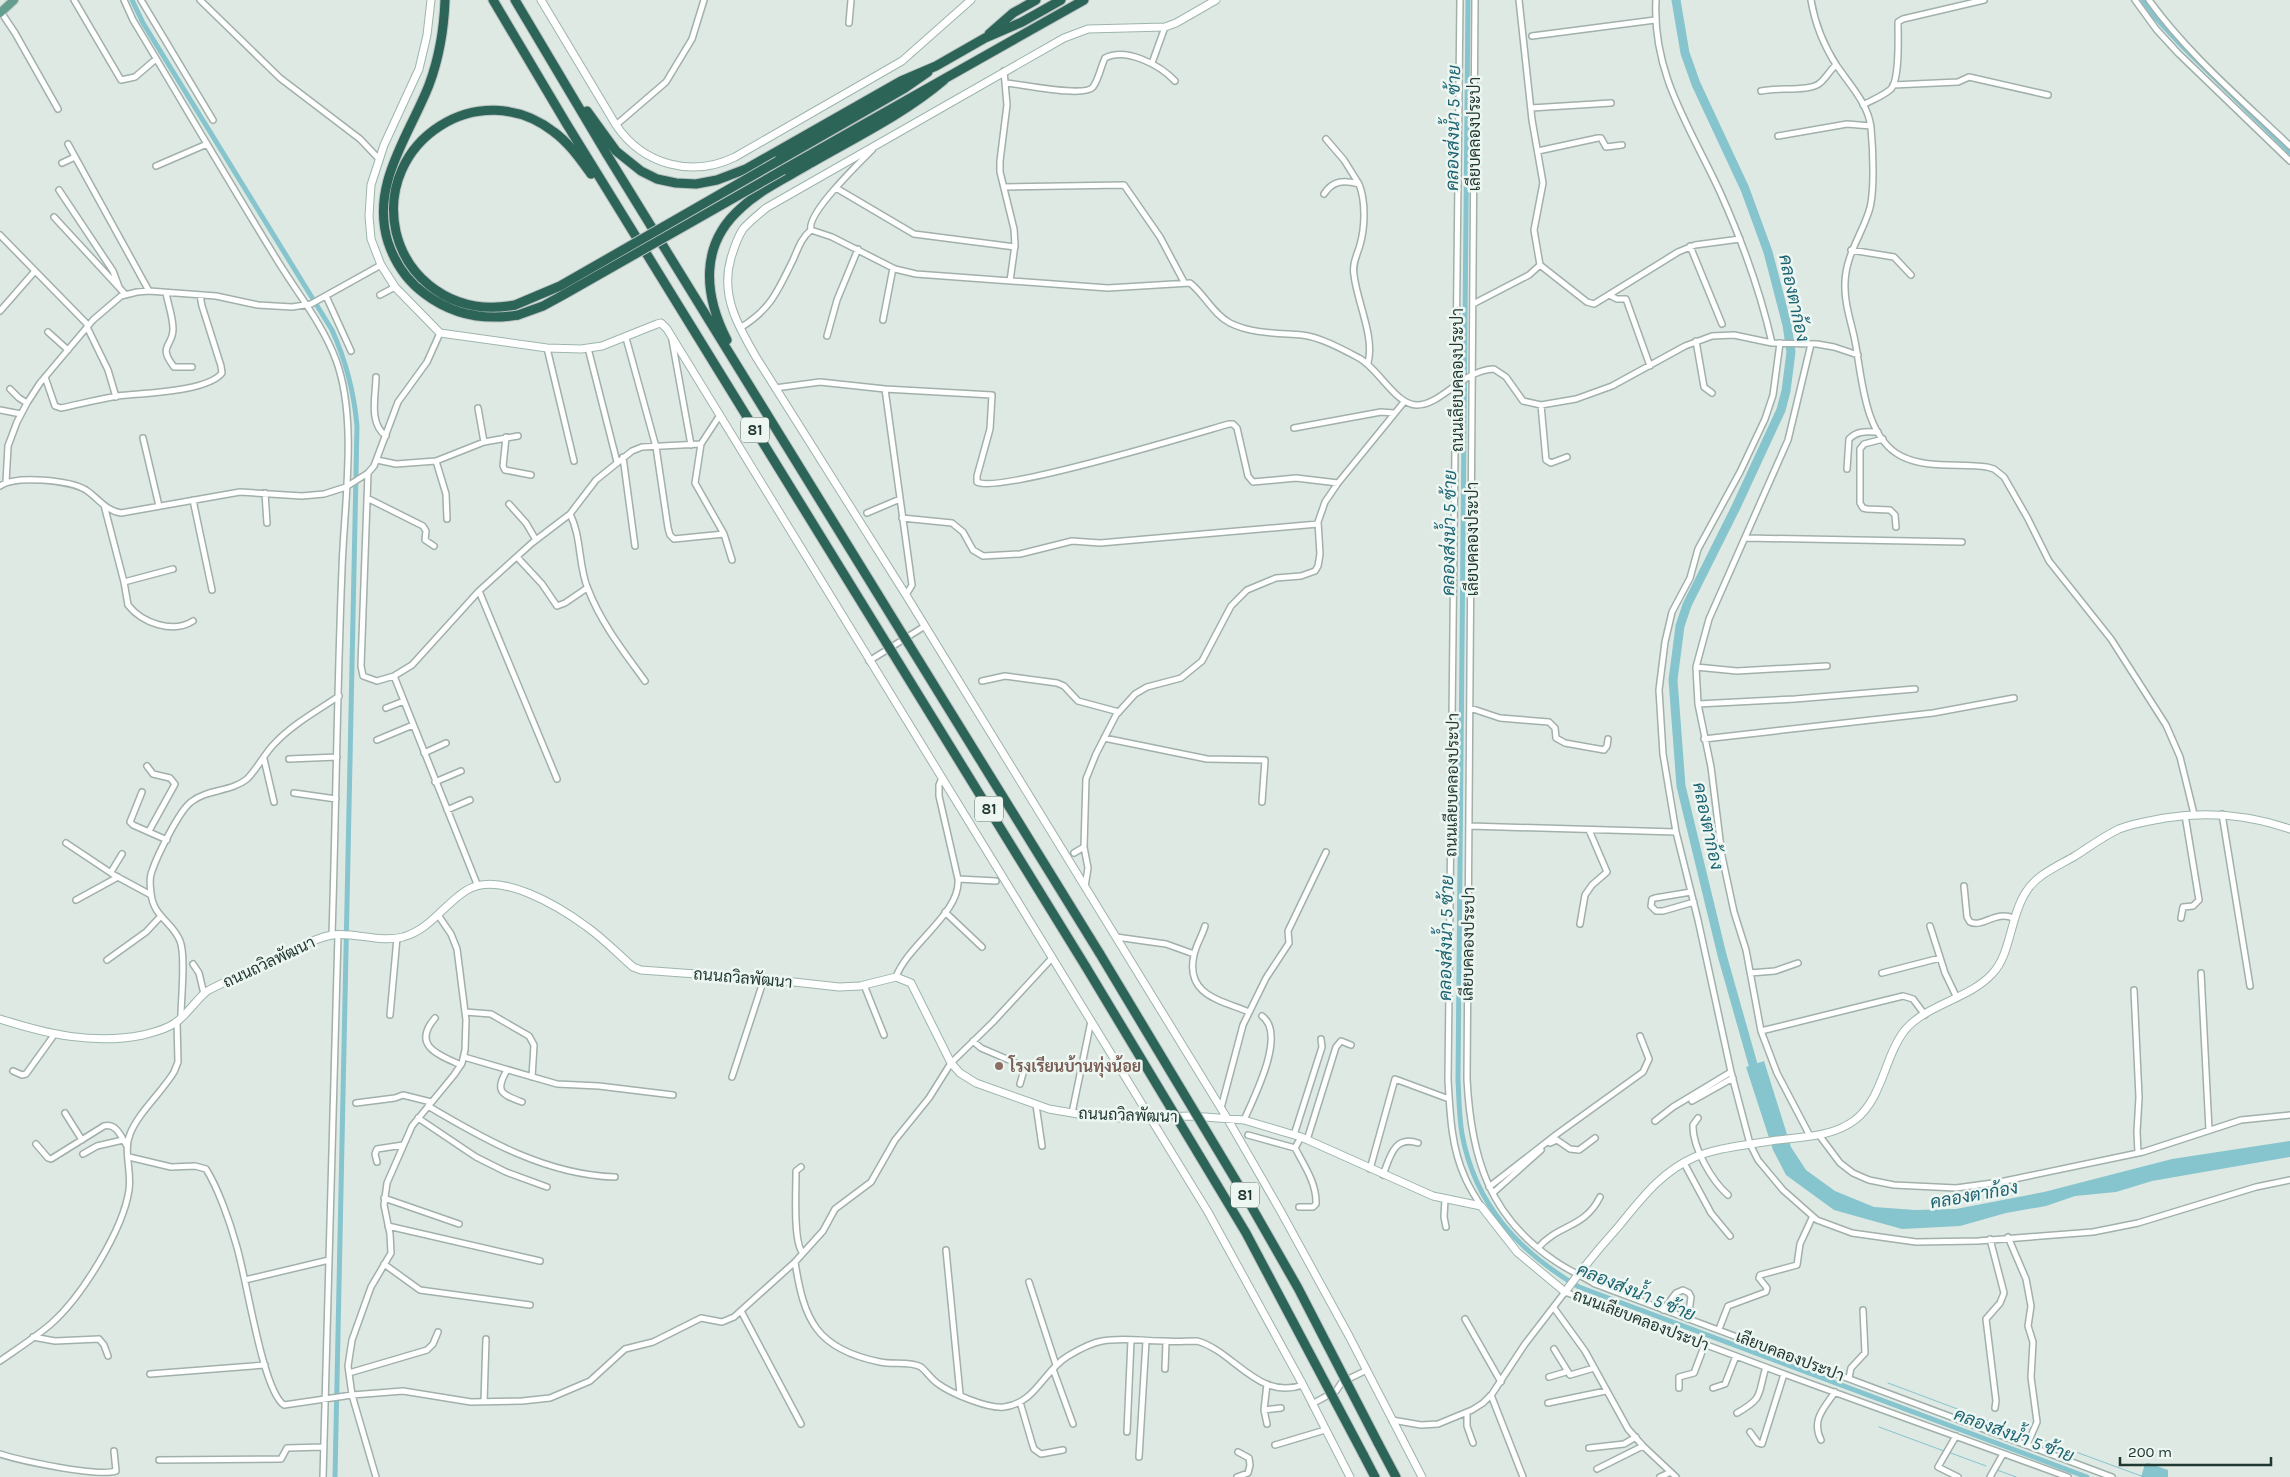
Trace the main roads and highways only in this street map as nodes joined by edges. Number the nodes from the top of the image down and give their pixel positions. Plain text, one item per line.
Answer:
1 (14, 0) edge
2 (431, 0) edge
3 (445, 0) edge
4 (494, 0) edge
5 (515, 0) edge
6 (541, 0) edge
7 (970, 0) edge
8 (1036, 0) edge
9 (1061, 0) edge
10 (1084, 0) edge
11 (1216, 0) edge
12 (0, 13) edge
13 (985, 38) junction
14 (541, 45) junction
15 (936, 66) junction
16 (944, 80) junction
17 (780, 166) junction
18 (623, 216) junction
19 (516, 310) junction
20 (756, 396) junction
21 (2290, 829) edge
22 (0, 1019) edge
23 (1150, 1117) junction
24 (1227, 1118) junction
25 (1481, 1206) joint
26 (1350, 1477) edge
27 (1375, 1477) edge
28 (1396, 1477) edge
29 (1422, 1477) edge

1 - 12 main road
2 - 23 main road
3 - 19 highway
4 - 18 highway, 81
5 - 14 highway, 81
6 - 7 main road
8 - 13 highway
9 - 13 highway
10 - 16 highway
11 - 24 main road
13 - 15 highway
14 - 15 highway
14 - 20 highway, 81
15 - 17 highway
16 - 17 highway
16 - 20 highway
17 - 19 highway, bridge
18 - 19 highway
18 - 27 highway, 81, bridge
20 - 28 highway, 81, bridge
21 - 25 main road, ถนนเลียบคลองประปา
22 - 23 main road, ถนนถวิลพัฒนา
23 - 24 main road, ถนนถวิลพัฒนา
23 - 26 main road
24 - 25 main road, ถนนถวิลพัฒนา
24 - 29 main road

